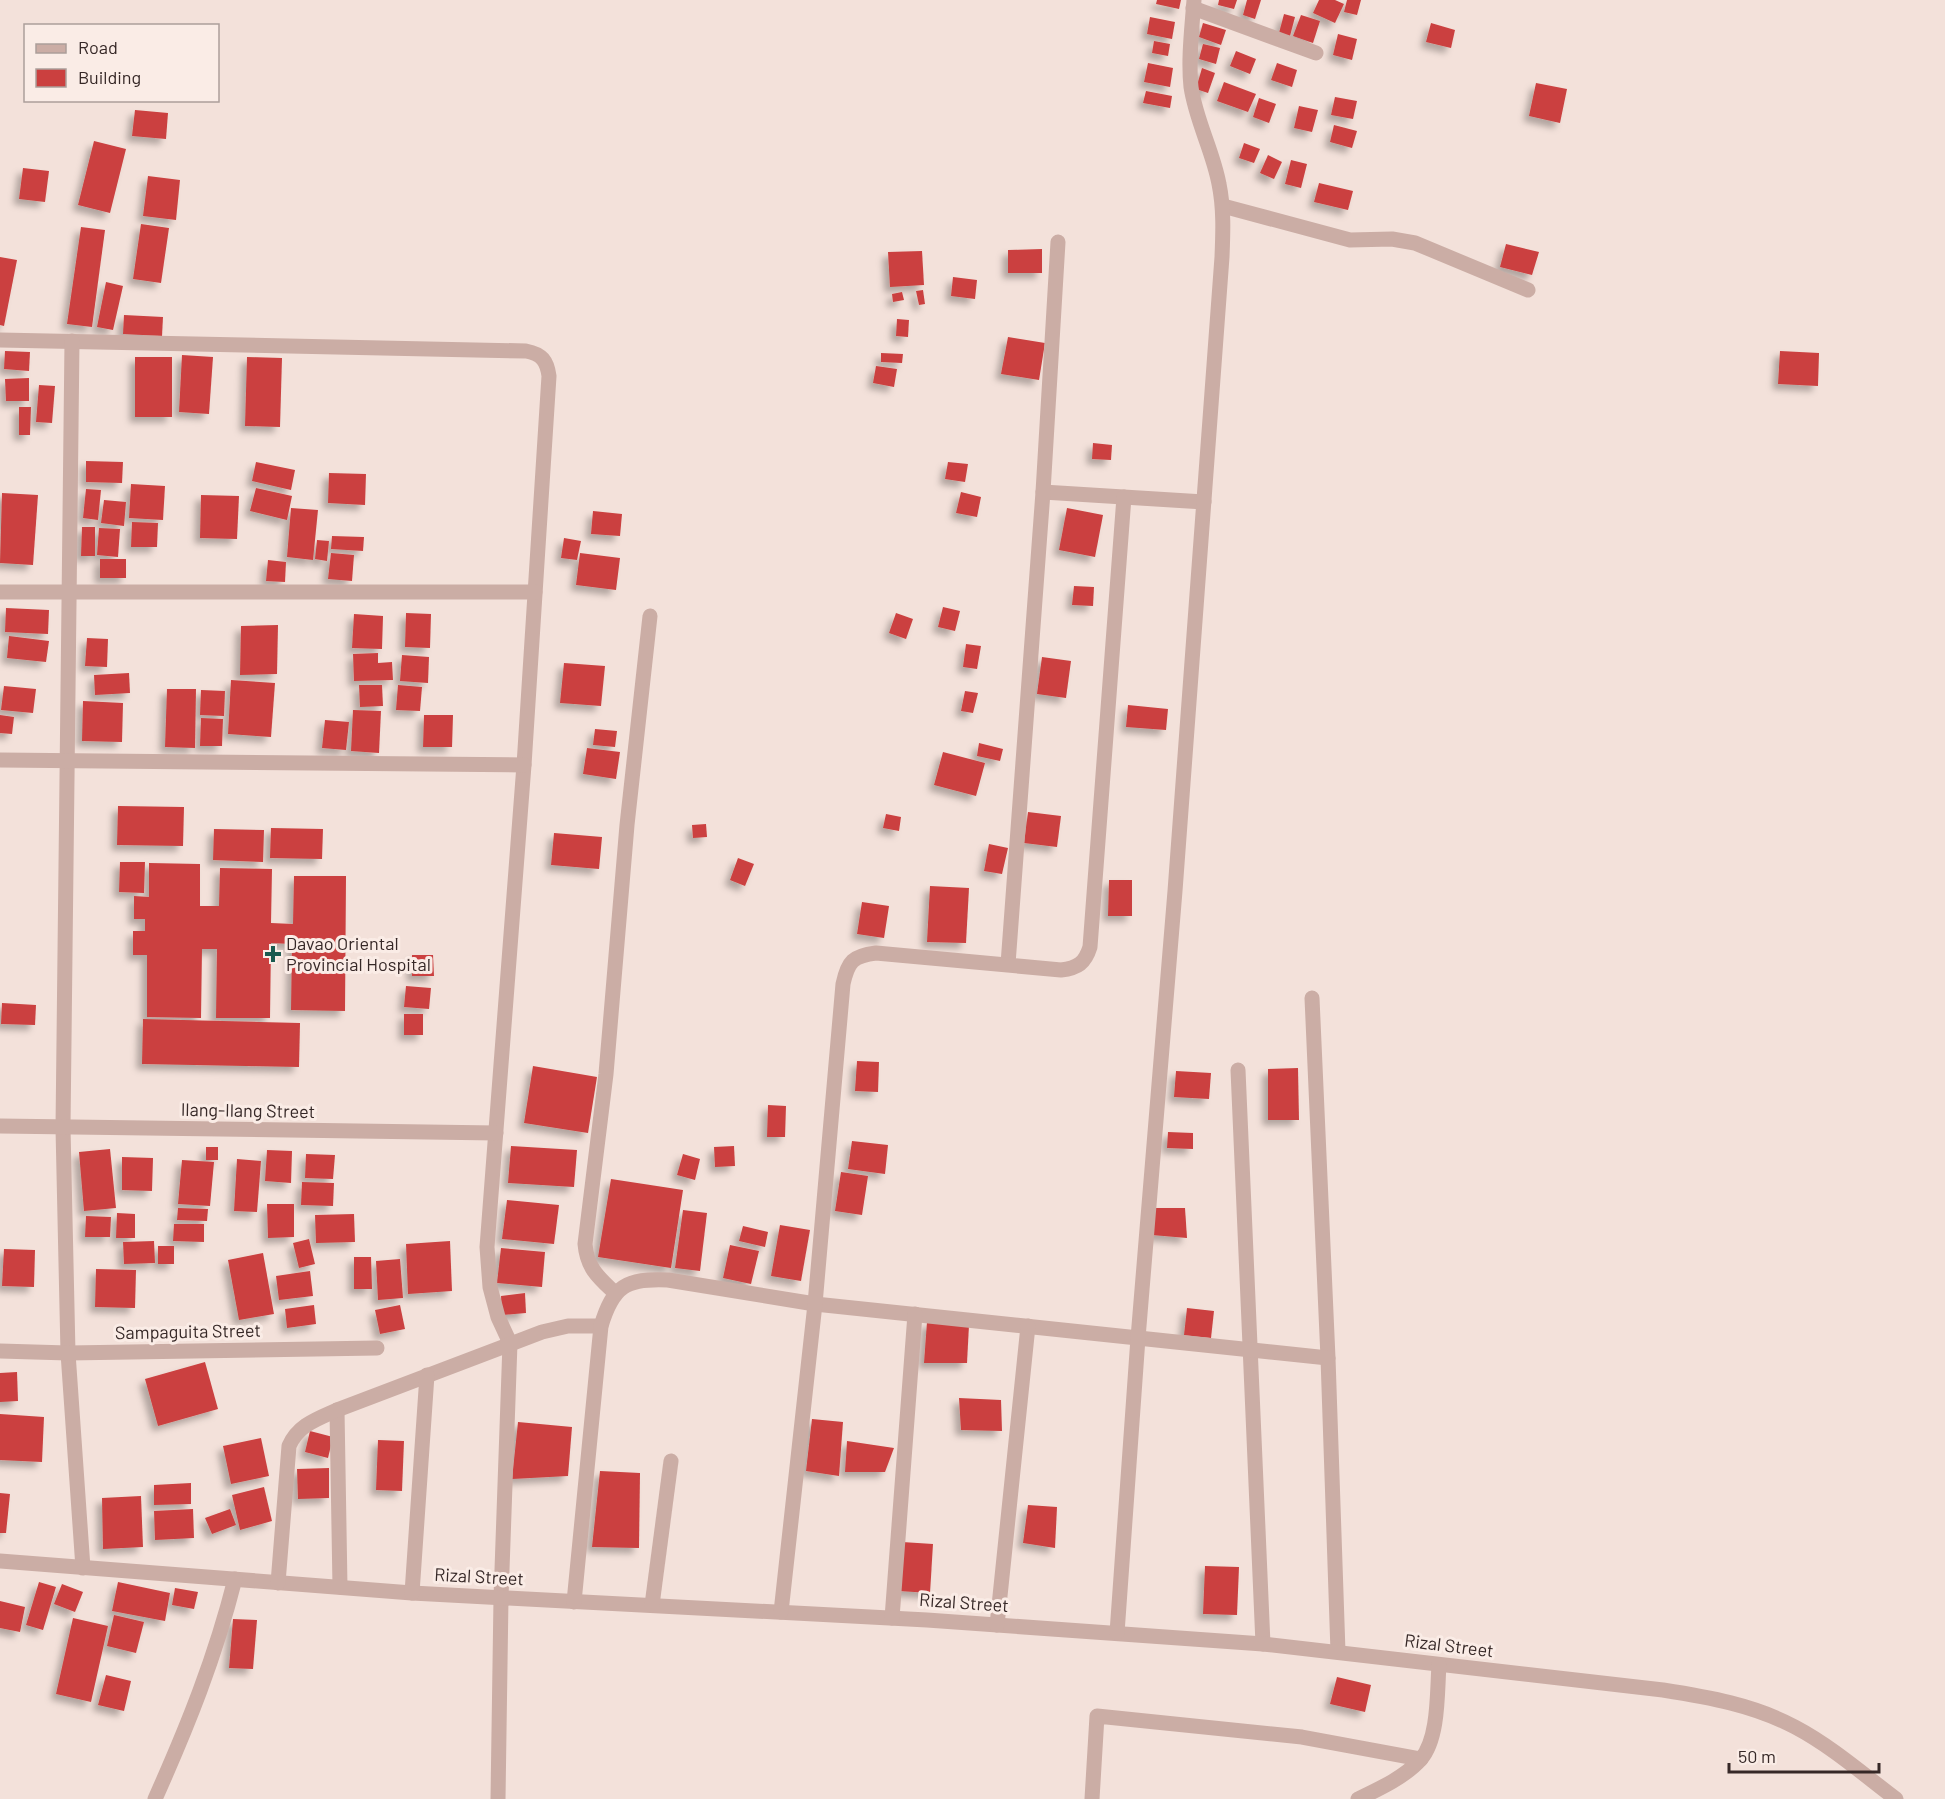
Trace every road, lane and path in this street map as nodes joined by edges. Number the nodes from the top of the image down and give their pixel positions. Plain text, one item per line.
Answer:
1 (1194, 4) edge
2 (1316, 53) dead end
3 (1223, 206) junction
4 (1058, 242) dead end
5 (1528, 290) dead end
6 (0, 340) edge
7 (72, 341) junction
8 (1043, 492) junction
9 (1124, 497) junction
10 (1204, 502) junction
11 (0, 592) edge
12 (69, 592) junction
13 (535, 592) junction
14 (650, 616) dead end
15 (0, 760) edge
16 (68, 761) junction
17 (524, 765) junction
18 (1008, 964) junction
19 (1312, 998) dead end
20 (1238, 1070) dead end
21 (0, 1126) edge
22 (63, 1128) junction
23 (496, 1133) junction
24 (615, 1293) junction
25 (815, 1304) junction
26 (915, 1314) junction
27 (600, 1326) junction
28 (1028, 1326) junction
29 (1138, 1338) junction
30 (510, 1343) junction
31 (377, 1348) dead end
32 (1250, 1350) junction
33 (0, 1351) edge
34 (68, 1353) junction
35 (1328, 1358) junction
36 (427, 1376) junction
37 (337, 1410) junction
38 (671, 1461) dead end
39 (0, 1561) edge
40 (83, 1568) junction
41 (235, 1579) junction
42 (278, 1582) junction
43 (340, 1587) junction
44 (412, 1593) junction
45 (501, 1598) junction
46 (574, 1602) junction
47 (652, 1605) junction
48 (781, 1612) junction
49 (892, 1618) junction
50 (997, 1625) junction
51 (1117, 1633) junction
52 (1263, 1644) junction
53 (1338, 1652) junction
54 (1439, 1665) junction
55 (1421, 1759) junction
56 (155, 1799) edge
57 (498, 1799) edge
58 (1092, 1799) edge
59 (1358, 1799) edge
60 (1896, 1799) edge

1 - 2 street
1 - 3 street
3 - 5 street
3 - 10 street
4 - 8 street
6 - 7 street
7 - 12 street
7 - 13 street
8 - 9 street
8 - 18 street
9 - 10 street
9 - 18 street
10 - 29 street
11 - 12 street
12 - 13 street
12 - 16 street
13 - 17 street
14 - 24 street
15 - 16 street
16 - 17 street
16 - 22 street
17 - 23 street
18 - 25 street
19 - 35 street
20 - 32 street
21 - 22 street, Ilang-Ilang Street
22 - 23 street, Ilang-Ilang Street
22 - 34 street
23 - 30 street
24 - 25 street
24 - 27 street
25 - 26 street
25 - 48 street
26 - 28 street
26 - 49 street
27 - 30 street
27 - 46 street
28 - 29 street
28 - 50 street
29 - 32 street
29 - 51 street
30 - 36 street
30 - 45 street
31 - 34 street, Sampaguita Street
32 - 35 street
32 - 52 street
33 - 34 street, Sampaguita Street
34 - 40 street
35 - 53 street
36 - 37 street
36 - 44 street
37 - 42 street
37 - 43 street
38 - 47 street
39 - 40 street, Rizal Street
40 - 41 street, Rizal Street
41 - 42 street, Rizal Street
41 - 56 street
42 - 43 street, Rizal Street
43 - 44 street, Rizal Street
44 - 45 street, Rizal Street
45 - 46 street, Rizal Street
45 - 57 street
46 - 47 street, Rizal Street
47 - 48 street, Rizal Street
48 - 49 street, Rizal Street
49 - 50 street, Rizal Street
50 - 51 street, Rizal Street
51 - 52 street, Rizal Street
52 - 53 street, Rizal Street
53 - 54 street, Rizal Street
54 - 55 street
54 - 60 street, Rizal Street
55 - 58 street
55 - 59 street

